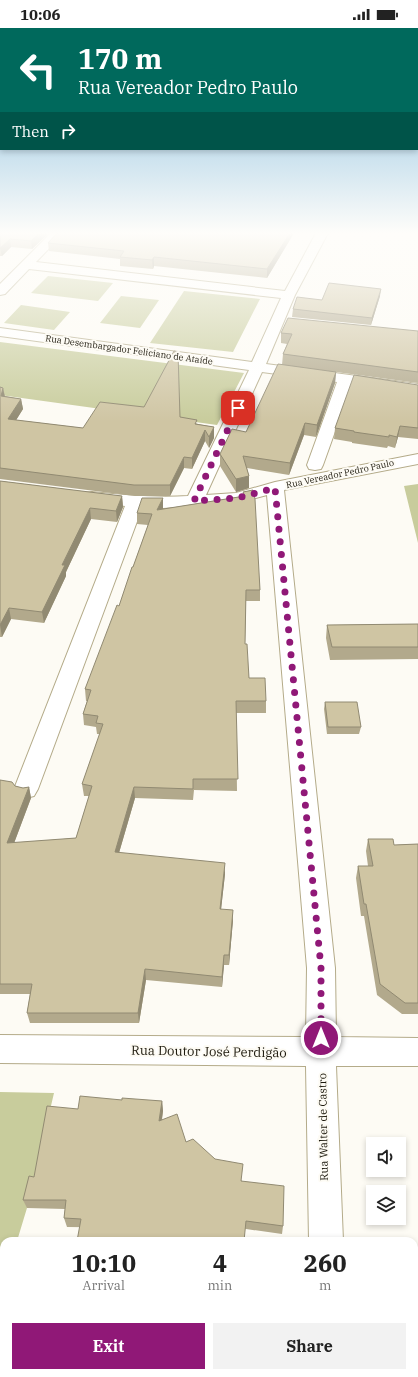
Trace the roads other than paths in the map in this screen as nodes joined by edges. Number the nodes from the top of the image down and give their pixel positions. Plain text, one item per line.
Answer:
1 (288, 296) edge
2 (276, 321) junction
3 (291, 323) edge
4 (0, 332) edge
5 (257, 368) junction
6 (346, 379) junction
7 (418, 389) edge
8 (418, 459) edge
9 (315, 465) dead end
10 (275, 488) junction
11 (78, 495) edge
12 (194, 501) junction
13 (134, 502) junction
14 (26, 789) edge
15 (0, 1049) edge
16 (418, 1052) edge
17 (321, 1053) junction
18 (326, 1237) edge

1 - 2 street
2 - 3 street
2 - 5 street
4 - 5 street, Rua Desembargador Feliciano de Ataíde
5 - 6 street, Rua Desembargador Feliciano de Ataíde
5 - 12 street
6 - 7 street, Rua Desembargador Feliciano de Ataíde
6 - 9 street
8 - 10 street, Rua Vereador Pedro Paulo
10 - 12 street, Rua Vereador Pedro Paulo
10 - 17 street, Rua Walter de Castro
11 - 13 street, Rua Vereador Pedro Paulo
12 - 13 street, Rua Vereador Pedro Paulo
13 - 14 street
15 - 17 street, Rua Doutor José Perdigão
16 - 17 street, Rua Doutor José Perdigão
17 - 18 street, Rua Walter de Castro

